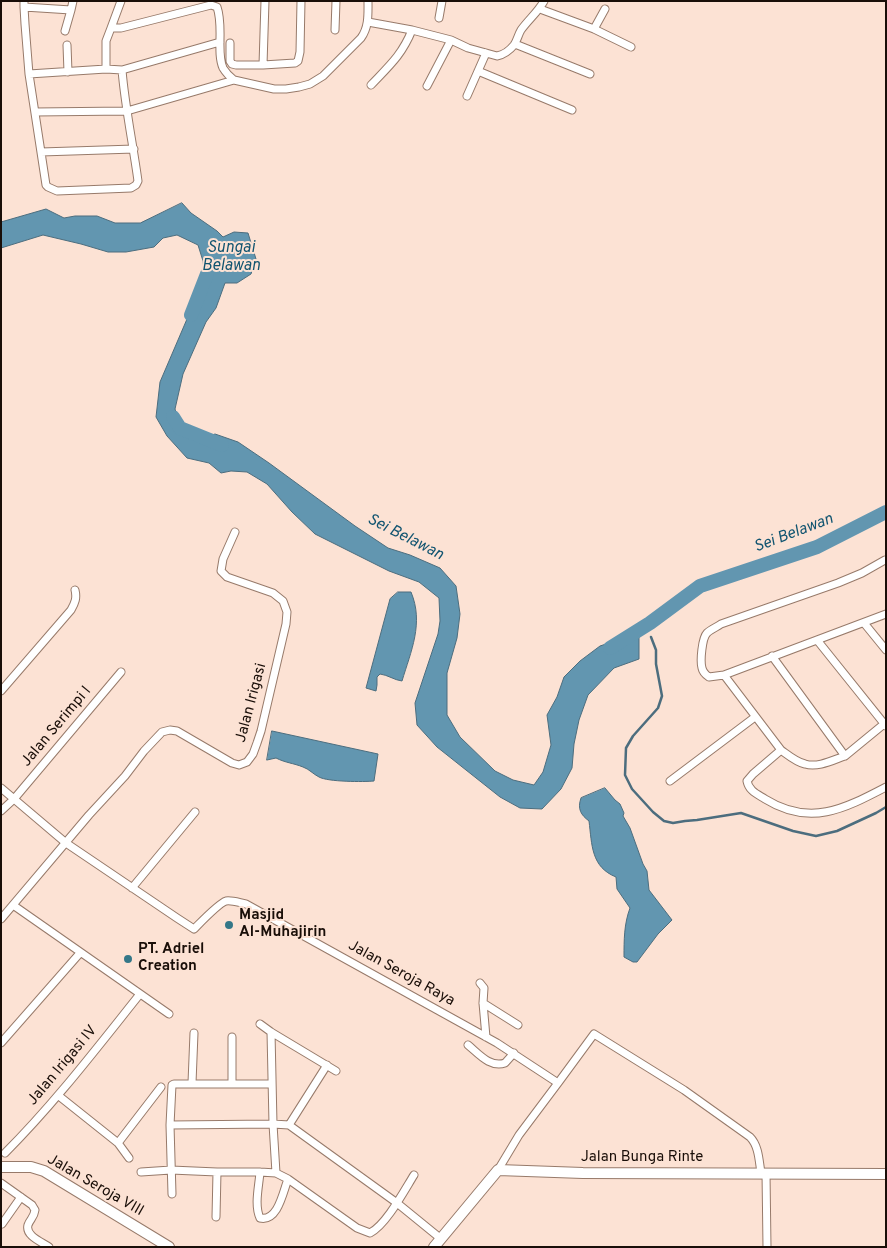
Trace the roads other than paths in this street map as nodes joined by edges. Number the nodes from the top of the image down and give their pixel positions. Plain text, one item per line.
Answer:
1 (72, 1) edge
2 (121, 1) edge
3 (265, 1) edge
4 (301, 1) edge
5 (336, 1) edge
6 (368, 1) edge
7 (442, 1) edge
8 (544, 1) edge
9 (24, 4) edge
10 (540, 9) junction
11 (605, 9) dead end
12 (71, 10) junction
13 (439, 18) dead end
14 (368, 22) junction
15 (111, 28) junction
16 (594, 29) junction
17 (334, 30) dead end
18 (412, 30) junction
19 (65, 31) dead end
20 (451, 40) junction
21 (220, 42) junction
22 (230, 43) dead end
23 (515, 44) junction
24 (67, 45) dead end
25 (632, 47) dead end
26 (486, 53) junction
27 (263, 65) junction
28 (106, 70) junction
29 (122, 70) junction
30 (478, 71) junction
31 (68, 72) junction
32 (30, 74) junction
33 (590, 74) dead end
34 (234, 80) junction
35 (371, 85) dead end
36 (427, 86) dead end
37 (467, 96) dead end
38 (572, 110) dead end
39 (127, 111) junction
40 (35, 112) junction
41 (134, 149) junction
42 (41, 152) junction
43 (235, 532) dead end
44 (885, 560) edge
45 (75, 590) dead end
46 (886, 614) edge
47 (864, 623) junction
48 (817, 640) junction
49 (886, 650) edge
50 (772, 656) junction
51 (121, 672) dead end
52 (724, 675) junction
53 (1, 691) edge
54 (756, 717) junction
55 (885, 726) edge
56 (781, 750) junction
57 (845, 756) junction
58 (670, 781) dead end
59 (886, 787) edge
60 (1, 788) edge
61 (14, 799) junction
62 (1, 811) edge
63 (195, 812) dead end
64 (66, 843) junction
65 (132, 888) junction
66 (13, 905) junction
67 (1, 919) edge
68 (80, 953) junction
69 (480, 983) dead end
70 (140, 994) junction
71 (484, 1004) junction
72 (169, 1014) dead end
73 (260, 1024) dead end
74 (518, 1024) dead end
75 (272, 1032) junction
76 (194, 1033) dead end
77 (232, 1037) dead end
78 (486, 1037) junction
79 (1, 1043) edge
80 (468, 1045) dead end
81 (514, 1053) junction
82 (327, 1065) junction
83 (336, 1071) dead end
84 (192, 1083) junction
85 (558, 1083) junction
86 (232, 1084) junction
87 (272, 1084) junction
88 (161, 1087) dead end
89 (58, 1096) junction
90 (273, 1124) junction
91 (290, 1124) junction
92 (170, 1125) junction
93 (118, 1144) junction
94 (3, 1153) edge
95 (130, 1158) dead end
96 (5, 1167) edge
97 (171, 1170) junction
98 (498, 1170) junction
99 (140, 1172) dead end
100 (217, 1172) junction
101 (260, 1172) junction
102 (276, 1173) junction
103 (763, 1173) junction
104 (886, 1174) edge
105 (414, 1175) dead end
106 (288, 1179) junction
107 (1, 1182) edge
108 (172, 1194) dead end
109 (21, 1197) junction
110 (397, 1203) junction
111 (216, 1217) dead end
112 (2, 1224) edge
113 (437, 1243) edge
114 (49, 1247) edge
115 (169, 1247) edge
116 (767, 1247) edge

1 - 12 street
2 - 15 street
3 - 27 street
4 - 27 street
5 - 17 street
6 - 14 street
7 - 13 street
8 - 10 street
9 - 12 street
9 - 32 street
10 - 16 street
10 - 23 street
11 - 16 street
12 - 19 street
14 - 18 street
14 - 34 street
15 - 21 street
15 - 28 street
16 - 25 street
18 - 20 street
18 - 35 street
20 - 26 street
20 - 36 street
21 - 29 street
21 - 34 street
22 - 27 street
23 - 26 street
23 - 33 street
24 - 31 street
26 - 30 street
28 - 29 street
28 - 31 street
29 - 39 street
30 - 37 street
30 - 38 street
31 - 32 street
32 - 40 street
34 - 39 street
39 - 40 street
39 - 41 street
40 - 42 street
41 - 42 street
41 - 42 street
43 - 64 street, Jalan Irigasi
44 - 52 street
45 - 53 street
46 - 47 street
47 - 48 street
47 - 49 street
48 - 50 street
48 - 55 street
50 - 52 street
50 - 57 street
51 - 61 street, Jalan Serimpi I
52 - 54 street
54 - 56 street
54 - 58 street
55 - 57 street
56 - 57 street
56 - 59 street
60 - 61 street, Jalan Seroja Raya
61 - 62 street, Jalan Serimpi I
61 - 64 street, Jalan Seroja Raya
63 - 65 street
64 - 65 street, Jalan Seroja Raya
64 - 66 street, Jalan Irigasi
65 - 78 street, Jalan Seroja Raya
66 - 67 street, Jalan Irigasi
66 - 68 street
68 - 70 street
68 - 79 street
69 - 71 street
70 - 72 street
70 - 89 street, Jalan Irigasi IV
71 - 74 street
71 - 78 street
73 - 75 street
75 - 82 street
75 - 87 street
76 - 84 street
77 - 86 street
78 - 81 street, Jalan Seroja Raya
80 - 81 street
81 - 85 street, Jalan Seroja Raya
82 - 83 street
82 - 91 street
84 - 86 street
84 - 92 street
85 - 98 street
85 - 103 street
86 - 87 street
87 - 90 street
88 - 93 street
89 - 93 street
89 - 94 street, Jalan Irigasi IV
90 - 91 street
90 - 92 street
90 - 102 street
91 - 110 street
92 - 97 street
93 - 95 street
94 - 96 street
96 - 115 street, Jalan Seroja VIII
97 - 99 street
97 - 100 street
97 - 108 street
98 - 103 street, Jalan Bunga Rinte
98 - 113 street
100 - 101 street
100 - 111 street
101 - 102 street
101 - 106 street
102 - 106 street
103 - 104 street, Jalan Bunga Rinte
103 - 116 street
105 - 110 street
106 - 110 street
107 - 109 street
109 - 112 street
109 - 114 street
110 - 113 street

